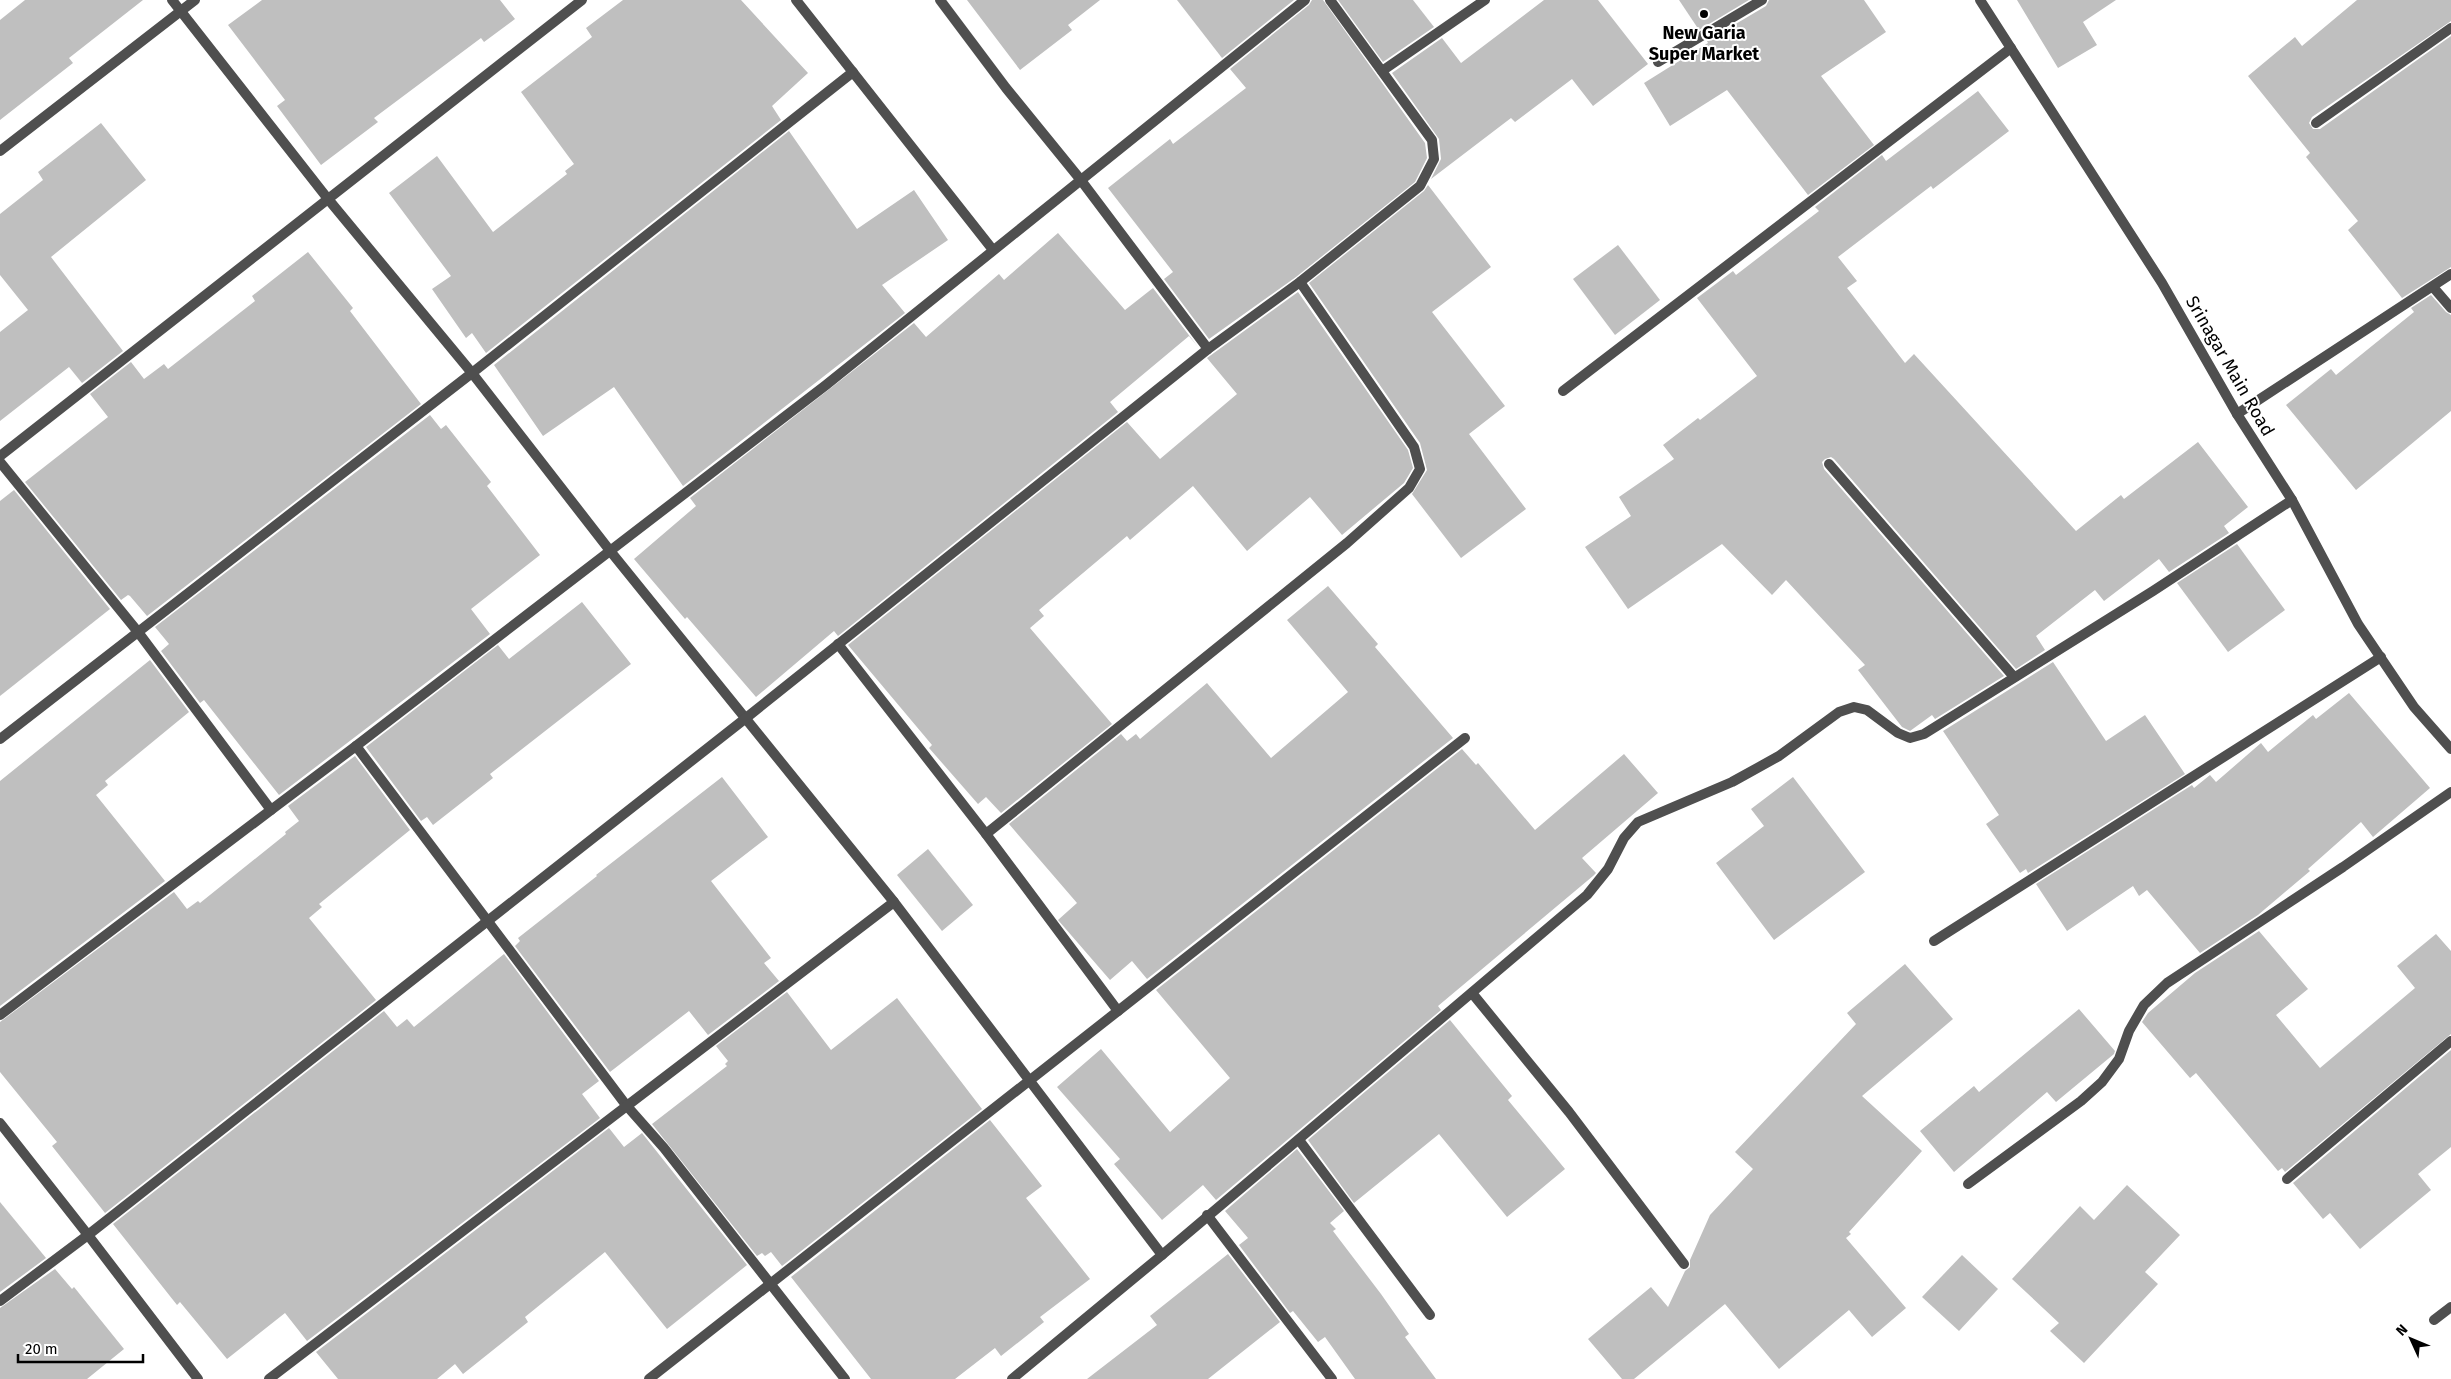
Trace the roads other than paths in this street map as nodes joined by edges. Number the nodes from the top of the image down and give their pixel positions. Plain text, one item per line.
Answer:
1 (172, 0) edge
2 (195, 0) edge
3 (582, 0) edge
4 (796, 0) edge
5 (940, 0) edge
6 (1305, 0) edge
7 (1330, 0) edge
8 (1485, 0) edge
9 (1762, 0) edge
10 (1980, 0) edge
11 (181, 11) junction
12 (2451, 28) edge
13 (2011, 48) junction
14 (1658, 62) dead end
15 (1382, 71) junction
16 (853, 72) junction
17 (2316, 123) dead end
18 (0, 150) edge
19 (1080, 179) junction
20 (328, 199) junction
21 (993, 250) junction
22 (2451, 274) edge
23 (1300, 282) junction
24 (2433, 287) junction
25 (2451, 308) edge
26 (1208, 349) junction
27 (472, 374) junction
28 (1563, 391) dead end
29 (2237, 414) junction
30 (0, 456) edge
31 (0, 462) edge
32 (1829, 464) dead end
33 (2292, 500) junction
34 (611, 552) junction
35 (138, 632) junction
36 (838, 644) junction
37 (2380, 658) junction
38 (2014, 677) junction
39 (746, 718) junction
40 (1465, 738) dead end
41 (0, 739) edge
42 (356, 746) junction
43 (2451, 749) edge
44 (2451, 792) edge
45 (271, 810) junction
46 (986, 834) junction
47 (894, 902) junction
48 (488, 919) junction
49 (1934, 941) dead end
50 (1472, 993) junction
51 (1118, 1011) junction
52 (0, 1015) edge
53 (2451, 1041) edge
54 (1030, 1081) junction
55 (626, 1105) junction
56 (0, 1123) edge
57 (1299, 1140) junction
58 (2287, 1179) dead end
59 (1968, 1184) dead end
60 (1207, 1215) junction
61 (88, 1235) junction
62 (1162, 1255) junction
63 (1684, 1264) dead end
64 (769, 1284) junction
65 (0, 1301) edge
66 (2451, 1306) edge
67 (1430, 1315) dead end
68 (2434, 1320) dead end
69 (198, 1379) edge
70 (269, 1379) edge
71 (650, 1379) edge
72 (845, 1379) edge
73 (1012, 1379) edge
74 (1332, 1379) edge

1 - 11 street
2 - 11 street
3 - 20 street
4 - 16 street
5 - 19 street
6 - 19 street
7 - 15 street
8 - 15 street
9 - 14 street
10 - 13 street, Srinagar Main Road
11 - 18 street
11 - 20 street
12 - 17 street
13 - 28 street
13 - 29 street, Srinagar Main Road
15 - 23 street
16 - 21 street
16 - 27 street
19 - 21 street
19 - 26 street
20 - 27 street
20 - 30 street
21 - 34 street
22 - 24 street
23 - 26 street
23 - 46 street
24 - 25 street
24 - 29 street
26 - 36 street
27 - 34 street
27 - 35 street
29 - 33 street, Srinagar Main Road
31 - 35 street
32 - 38 street
33 - 37 street, Srinagar Main Road
33 - 38 street
34 - 39 street
34 - 42 street
35 - 41 street
35 - 45 street
36 - 39 street
36 - 46 street
37 - 43 street, Srinagar Main Road
37 - 49 street
38 - 50 street
39 - 47 street
39 - 48 street
40 - 51 street
42 - 45 street
42 - 48 street
44 - 59 street
45 - 52 street
46 - 51 street
47 - 54 street
47 - 55 street
48 - 55 street
48 - 61 street
50 - 57 street
50 - 63 street
51 - 54 street
53 - 58 street
54 - 62 street
54 - 64 street
55 - 64 street
55 - 70 street
56 - 61 street
57 - 60 street
57 - 67 street
60 - 62 street
60 - 74 street
61 - 65 street
61 - 69 street
62 - 73 street
64 - 71 street
64 - 72 street
66 - 68 street

